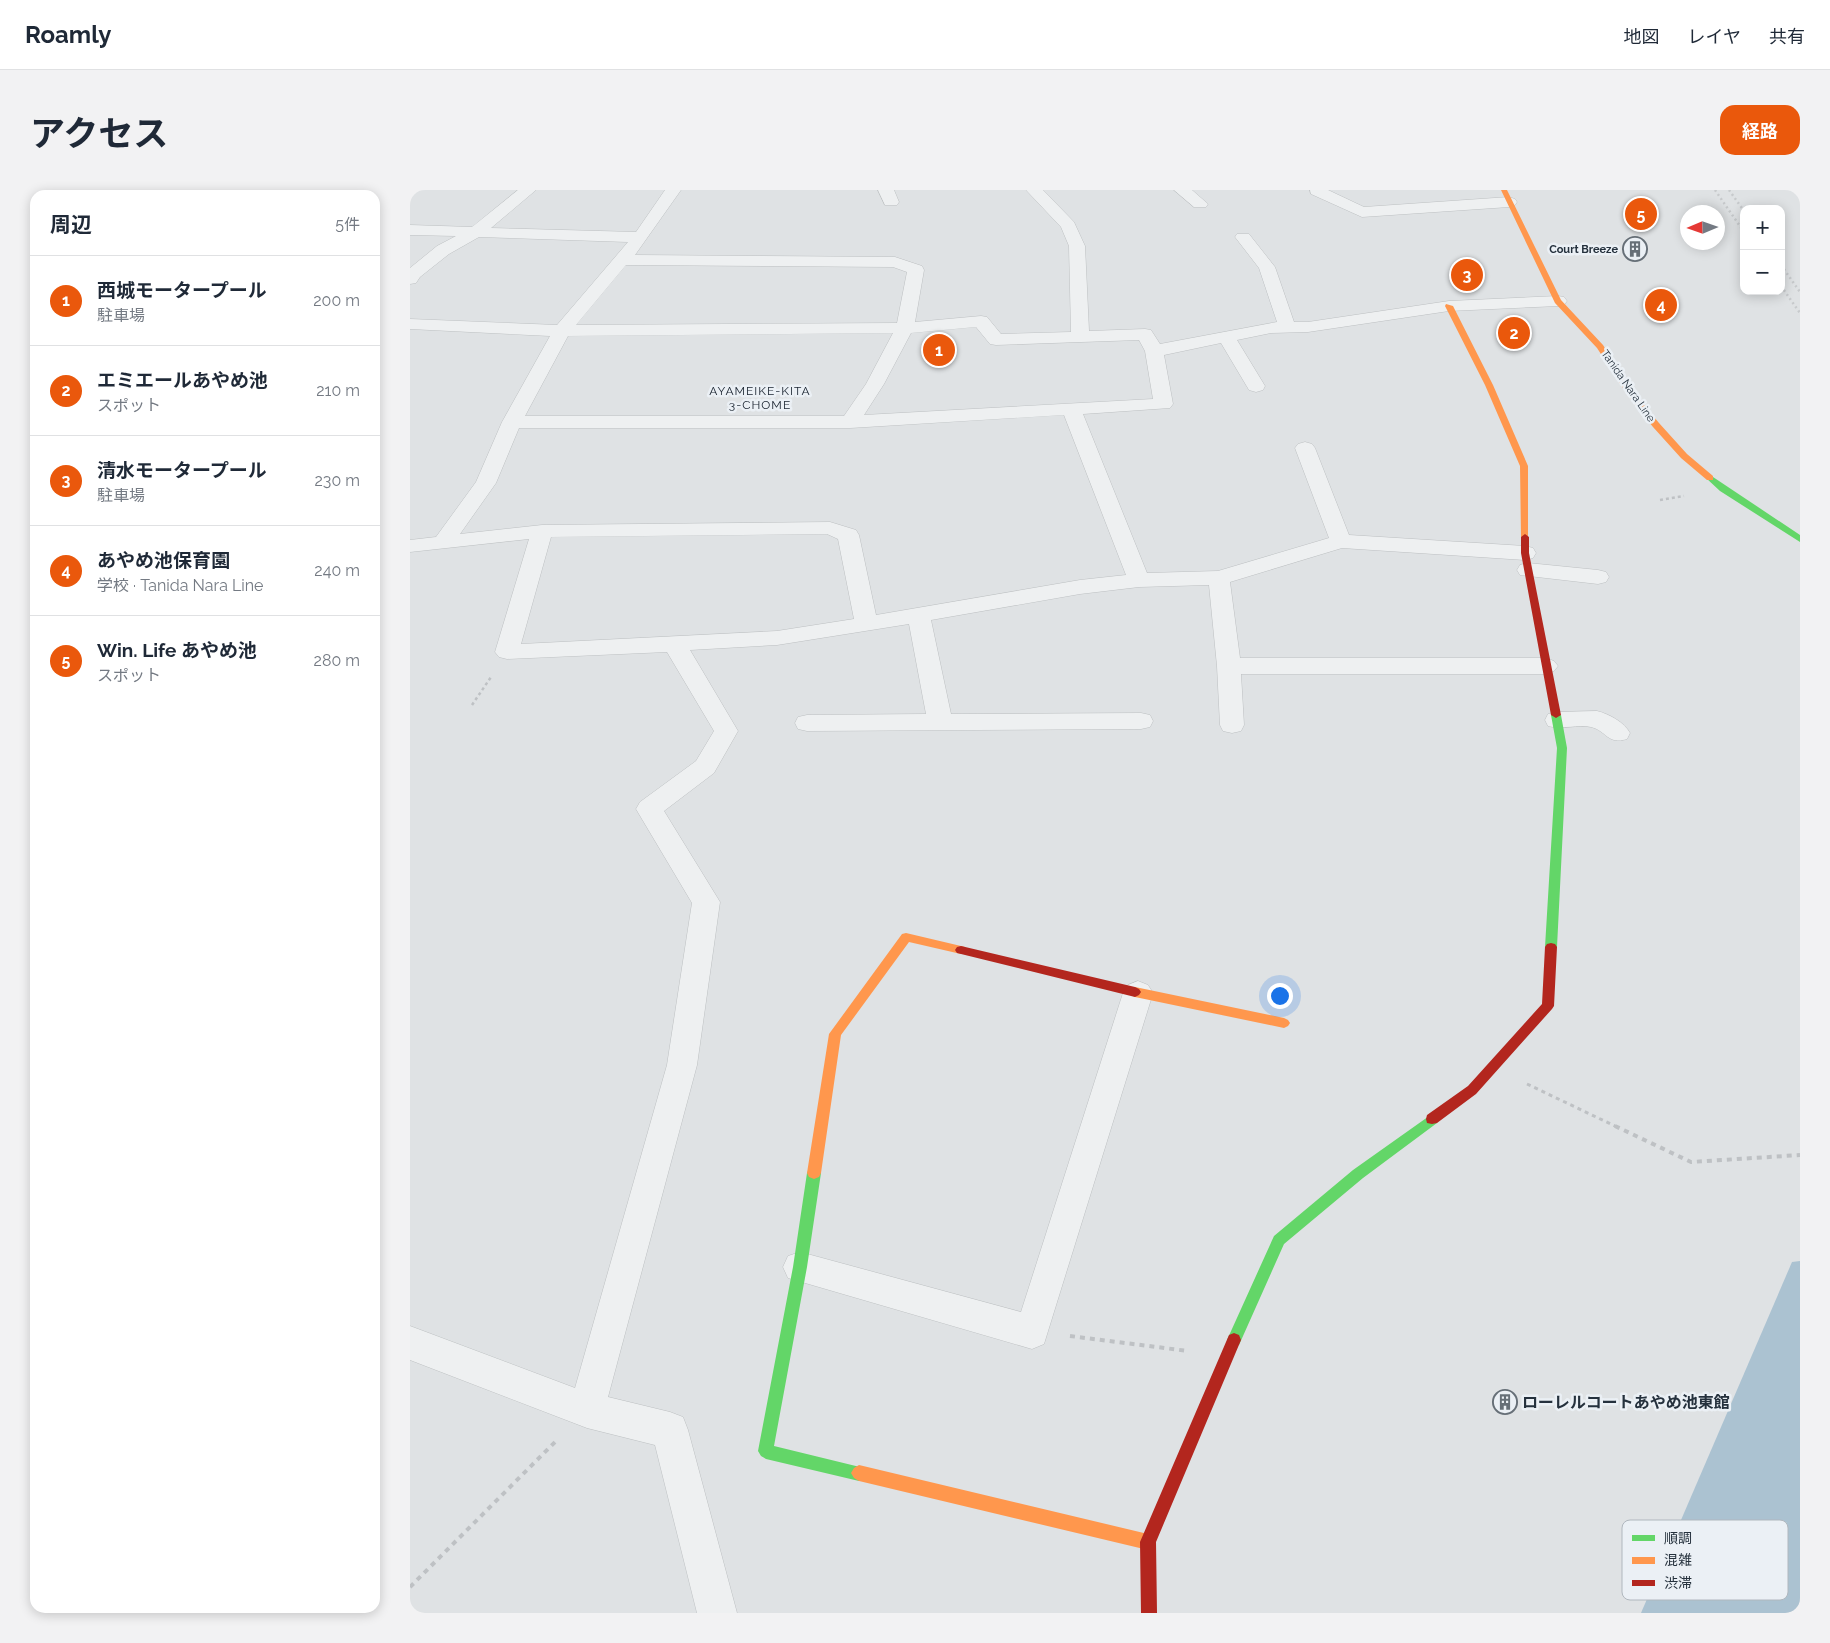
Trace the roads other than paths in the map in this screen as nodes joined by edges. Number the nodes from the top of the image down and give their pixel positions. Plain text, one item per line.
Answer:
1 (528, 190) edge
2 (673, 190) edge
3 (1034, 190) edge
4 (1182, 190) edge
5 (1317, 191) edge
6 (1507, 196) edge
7 (1200, 204) dead end
8 (410, 230) edge
9 (476, 232) junction
10 (641, 237) junction
11 (1243, 237) dead end
12 (620, 260) junction
13 (410, 279) edge
14 (1558, 301) junction
15 (1449, 306) junction
16 (410, 324) edge
17 (905, 328) junction
18 (1287, 328) junction
19 (562, 331) junction
20 (1080, 337) junction
21 (1226, 337) junction
22 (1154, 351) junction
23 (1256, 386) dead end
24 (1072, 410) junction
25 (512, 422) junction
26 (850, 422) junction
27 (1305, 448) dead end
28 (542, 531) junction
29 (1800, 539) edge
30 (444, 541) junction
31 (1341, 541) junction
32 (410, 546) edge
33 (1526, 562) junction
34 (1598, 577) dead end
35 (1219, 578) junction
36 (1139, 580) junction
37 (919, 616) junction
38 (867, 624) junction
39 (674, 644) junction
40 (1228, 666) junction
41 (1546, 666) junction
42 (1557, 720) junction
43 (1141, 721) dead end
44 (940, 722) junction
45 (807, 723) dead end
46 (1232, 725) dead end
47 (1618, 733) dead end
48 (1138, 993) junction
49 (1284, 1023) dead end
50 (800, 1267) junction
51 (410, 1343) edge
52 (587, 1410) junction
53 (1148, 1542) junction
54 (717, 1613) edge
55 (1149, 1613) edge

1 - 9 street
2 - 10 street
3 - 20 street
4 - 7 street
5 - 6 street
6 - 14 street, Tanida Nara Line
8 - 9 street
9 - 10 street
9 - 13 street
10 - 12 street
11 - 18 street
12 - 17 street
12 - 19 street
14 - 15 street
14 - 29 street, Tanida Nara Line
15 - 18 street
15 - 33 street
16 - 19 street
17 - 19 street
17 - 20 street
17 - 26 street
18 - 21 street
19 - 25 street
20 - 22 street
21 - 22 street
21 - 23 street
22 - 24 street
24 - 26 street
24 - 36 street
25 - 26 street
25 - 30 street
27 - 31 street
28 - 30 street
28 - 38 street
28 - 39 street
30 - 32 street
31 - 33 street
31 - 35 street
33 - 34 street
33 - 41 street
35 - 36 street
35 - 40 street
36 - 37 street
37 - 38 street
37 - 44 street
38 - 39 street
39 - 52 street
40 - 41 street
40 - 46 street
41 - 42 street
42 - 47 street
42 - 53 street
43 - 44 street
44 - 45 street
48 - 49 street
48 - 50 street
48 - 50 street
50 - 53 street
51 - 52 street
52 - 54 street
53 - 55 street

